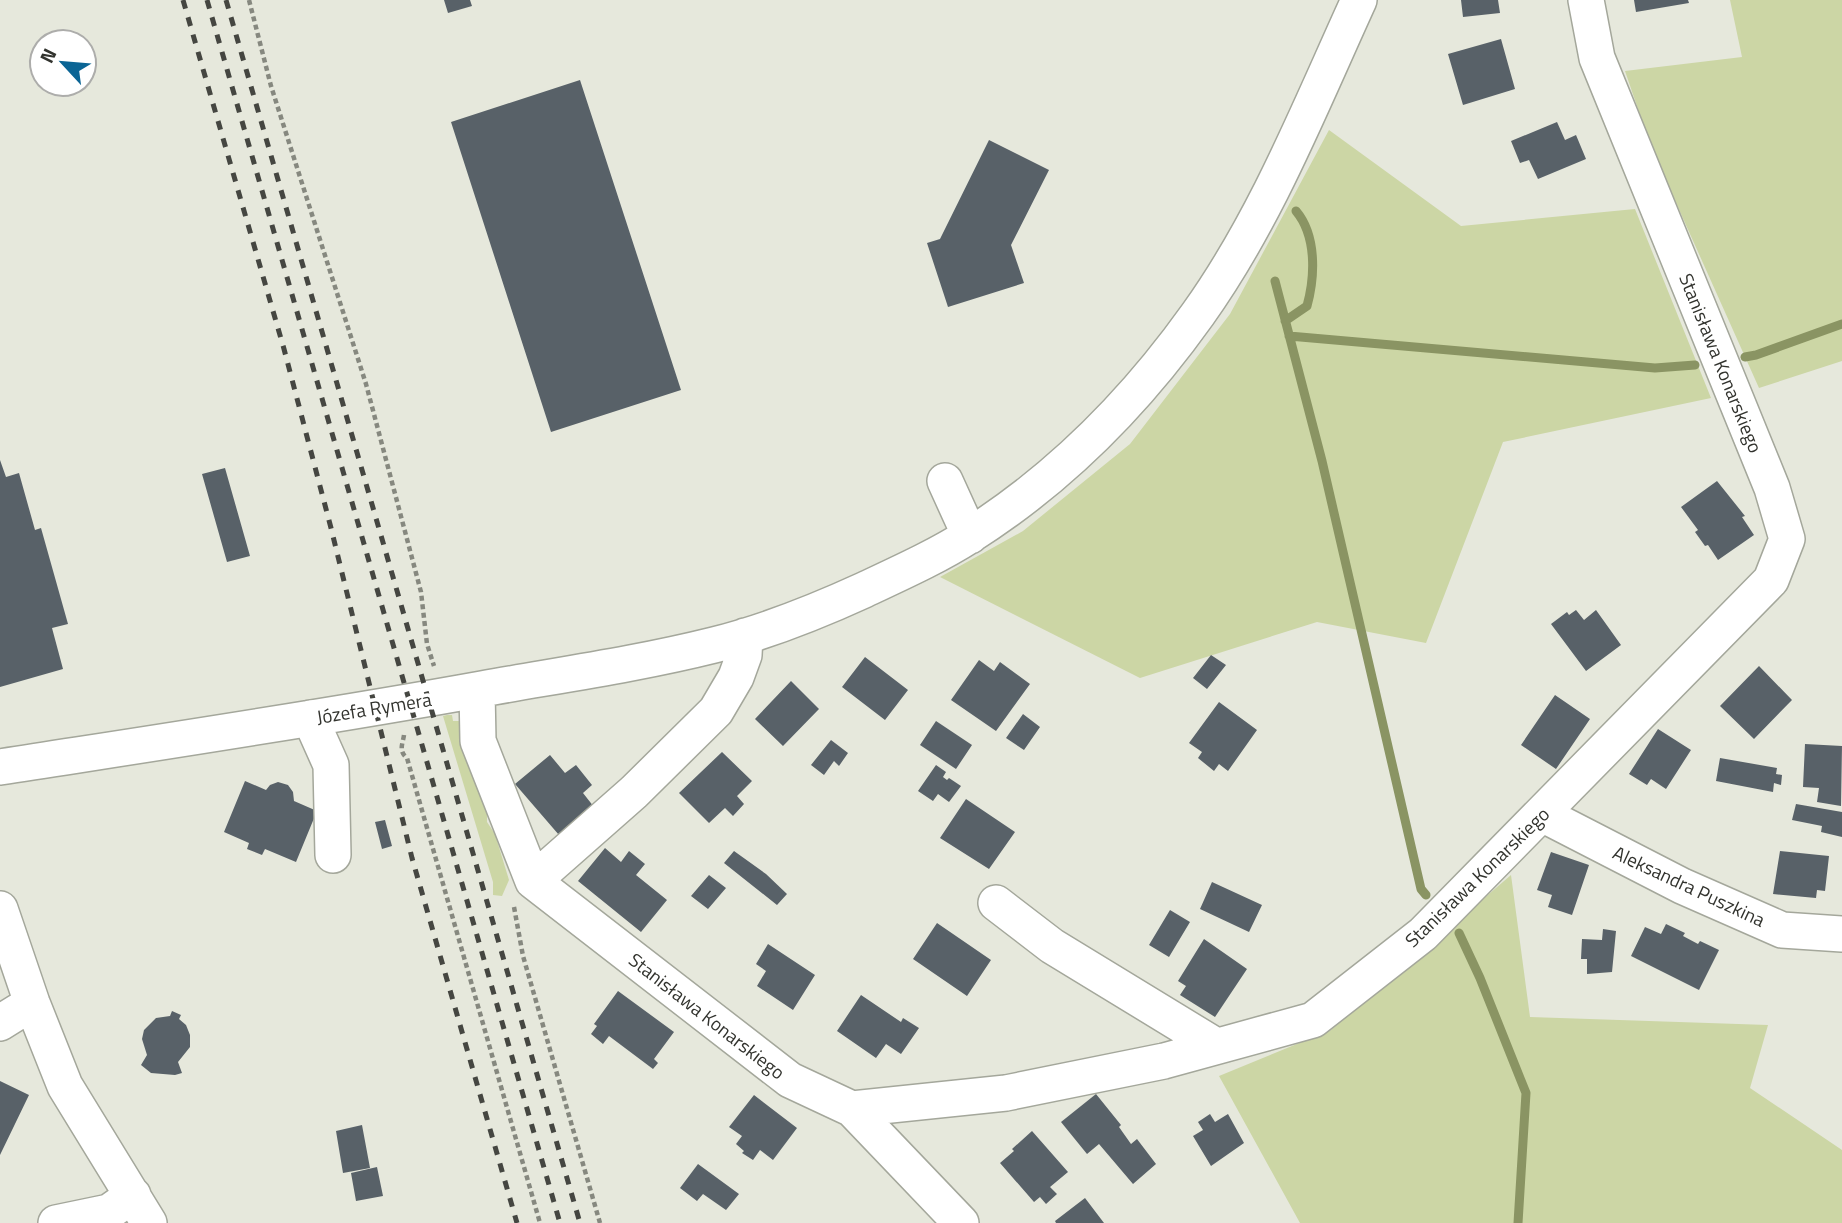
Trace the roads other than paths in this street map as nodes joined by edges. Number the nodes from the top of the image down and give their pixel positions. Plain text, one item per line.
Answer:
1 (1359, 0) edge
2 (1586, 0) edge
3 (945, 481) dead end
4 (970, 536) junction
5 (745, 636) junction
6 (461, 693) junction
7 (310, 718) junction
8 (0, 767) edge
9 (1542, 814) junction
10 (333, 855) dead end
11 (533, 881) junction
12 (996, 903) dead end
13 (0, 909) edge
14 (1842, 934) edge
15 (32, 1003) junction
16 (0, 1023) edge
17 (1216, 1046) junction
18 (852, 1109) junction
19 (126, 1213) edge
20 (55, 1223) edge
21 (961, 1223) edge

1 - 4 street
2 - 9 street, Stanisława Konarskiego
3 - 4 street
4 - 5 street
5 - 6 street, Józefa Rymera
5 - 11 street
6 - 7 street, Józefa Rymera
6 - 11 street
7 - 8 street, Józefa Rymera
7 - 10 street
9 - 14 street, Aleksandra Puszkina
9 - 17 street, Stanisława Konarskiego
11 - 18 street, Stanisława Konarskiego
12 - 17 street
13 - 15 street
15 - 16 street
15 - 19 street
17 - 18 street, Stanisława Konarskiego
18 - 21 street
19 - 20 street

